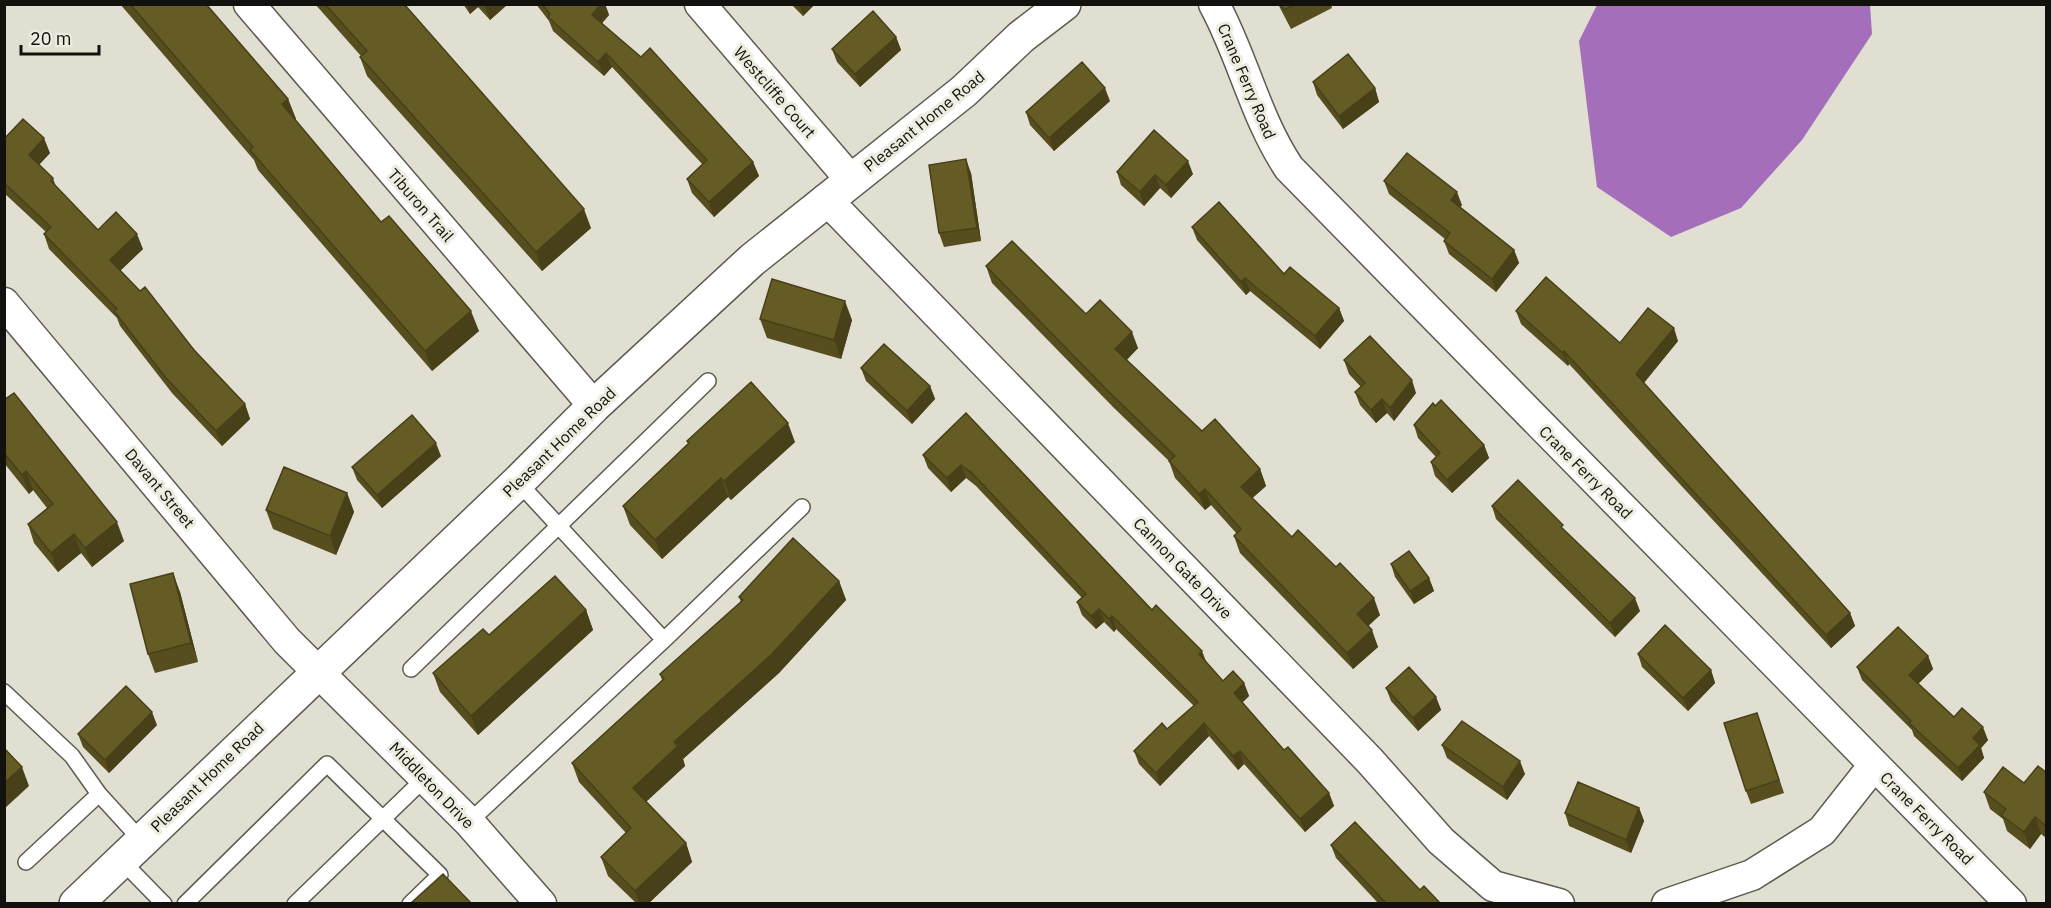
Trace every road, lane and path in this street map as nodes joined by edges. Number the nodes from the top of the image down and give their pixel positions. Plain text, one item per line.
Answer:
1 (249, 4) edge
2 (700, 4) edge
3 (1064, 4) edge
4 (1214, 4) edge
5 (838, 190) junction
6 (4, 303) edge
7 (708, 381) dead end
8 (594, 406) junction
9 (518, 482) junction
10 (802, 507) dead end
11 (560, 525) junction
12 (664, 640) junction
13 (411, 669) dead end
14 (318, 671) junction
15 (4, 692) edge
16 (1874, 765) junction
17 (425, 778) junction
18 (99, 794) junction
19 (384, 817) junction
20 (469, 822) junction
21 (131, 850) junction
22 (26, 862) dead end
23 (76, 903) edge
24 (164, 903) edge
25 (184, 903) edge
26 (295, 903) edge
27 (410, 903) edge
28 (541, 903) edge
29 (1559, 903) edge
30 (1667, 903) edge
31 (2011, 903) edge

1 - 8 street, Tiburon Trail
2 - 5 street, Westcliffe Court
3 - 5 main road, Pleasant Home Road
4 - 16 street, Crane Ferry Road
5 - 8 main road, Pleasant Home Road
5 - 29 street, Cannon Gate Drive
6 - 14 street, Davant Street
7 - 11 lane
8 - 9 main road, Pleasant Home Road
9 - 11 lane
9 - 14 main road, Pleasant Home Road
10 - 12 lane
11 - 12 lane
11 - 13 lane
12 - 20 lane
14 - 17 street, Middleton Drive
14 - 21 main road, Pleasant Home Road
15 - 18 lane
16 - 30 street
16 - 31 street, Crane Ferry Road
17 - 19 lane
17 - 20 street, Middleton Drive
18 - 21 lane
18 - 22 lane
19 - 25 lane
19 - 26 lane
19 - 27 lane
20 - 28 street, Middleton Drive
21 - 23 main road, Pleasant Home Road
21 - 24 lane

